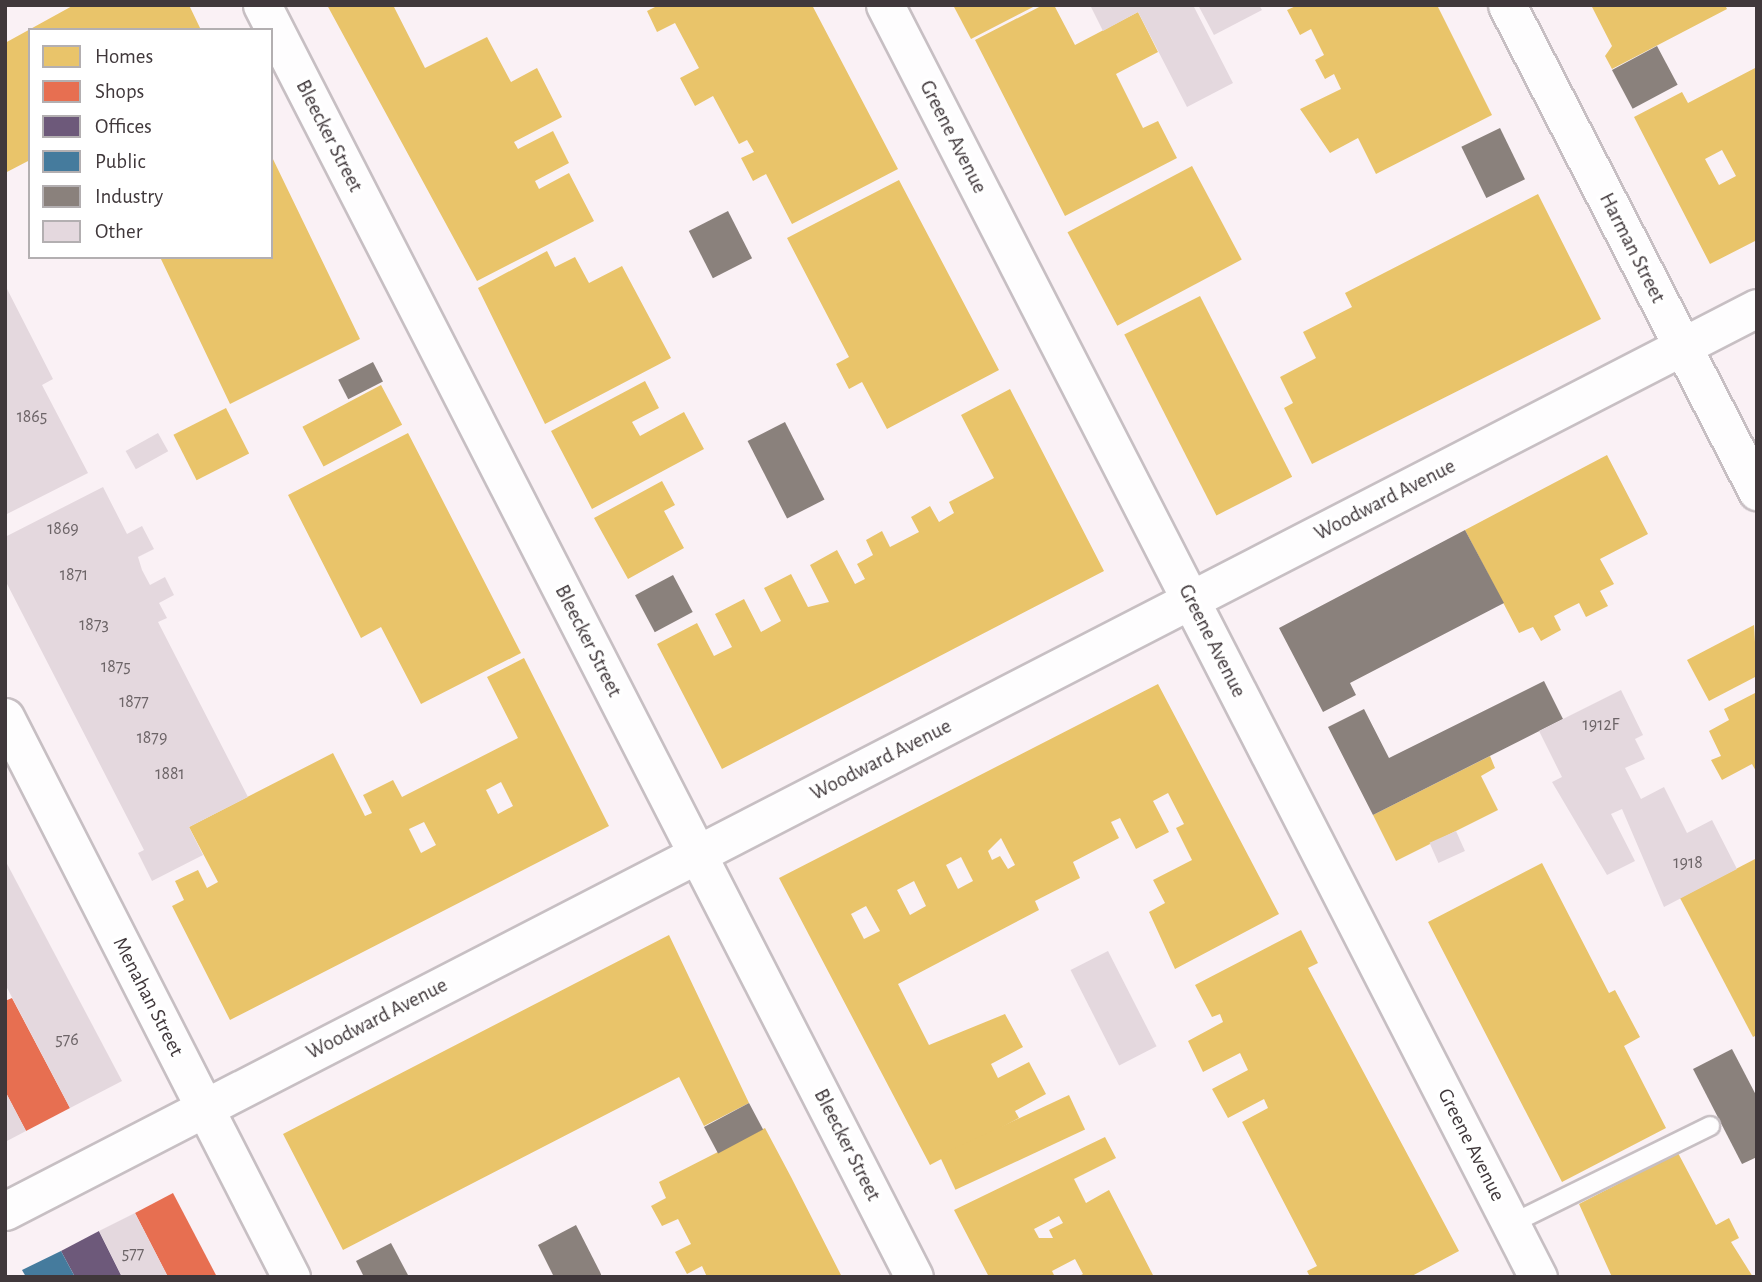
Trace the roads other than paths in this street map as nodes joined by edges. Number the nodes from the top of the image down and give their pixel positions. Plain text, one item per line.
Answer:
1 (262, 5) edge
2 (885, 5) edge
3 (1507, 5) edge
4 (1757, 308) edge
5 (1682, 346) junction
6 (1757, 491) edge
7 (1191, 600) junction
8 (5, 717) edge
9 (698, 854) junction
10 (205, 1108) junction
11 (1710, 1126) dead end
12 (5, 1211) edge
13 (1511, 1224) junction
14 (291, 1277) edge
15 (914, 1277) edge
16 (1538, 1277) edge

1 - 9 street, Bleecker Street
2 - 7 street, Greene Avenue
3 - 5 street, Harman Street
4 - 5 street, Woodward Avenue
5 - 6 street, Harman Street
5 - 7 street, Woodward Avenue
7 - 9 street, Woodward Avenue
7 - 13 street, Greene Avenue
8 - 10 street, Menahan Street
9 - 10 street, Woodward Avenue
9 - 15 street, Bleecker Street
10 - 12 street, Woodward Avenue
10 - 14 street, Menahan Street
11 - 13 lane
13 - 16 street, Greene Avenue

